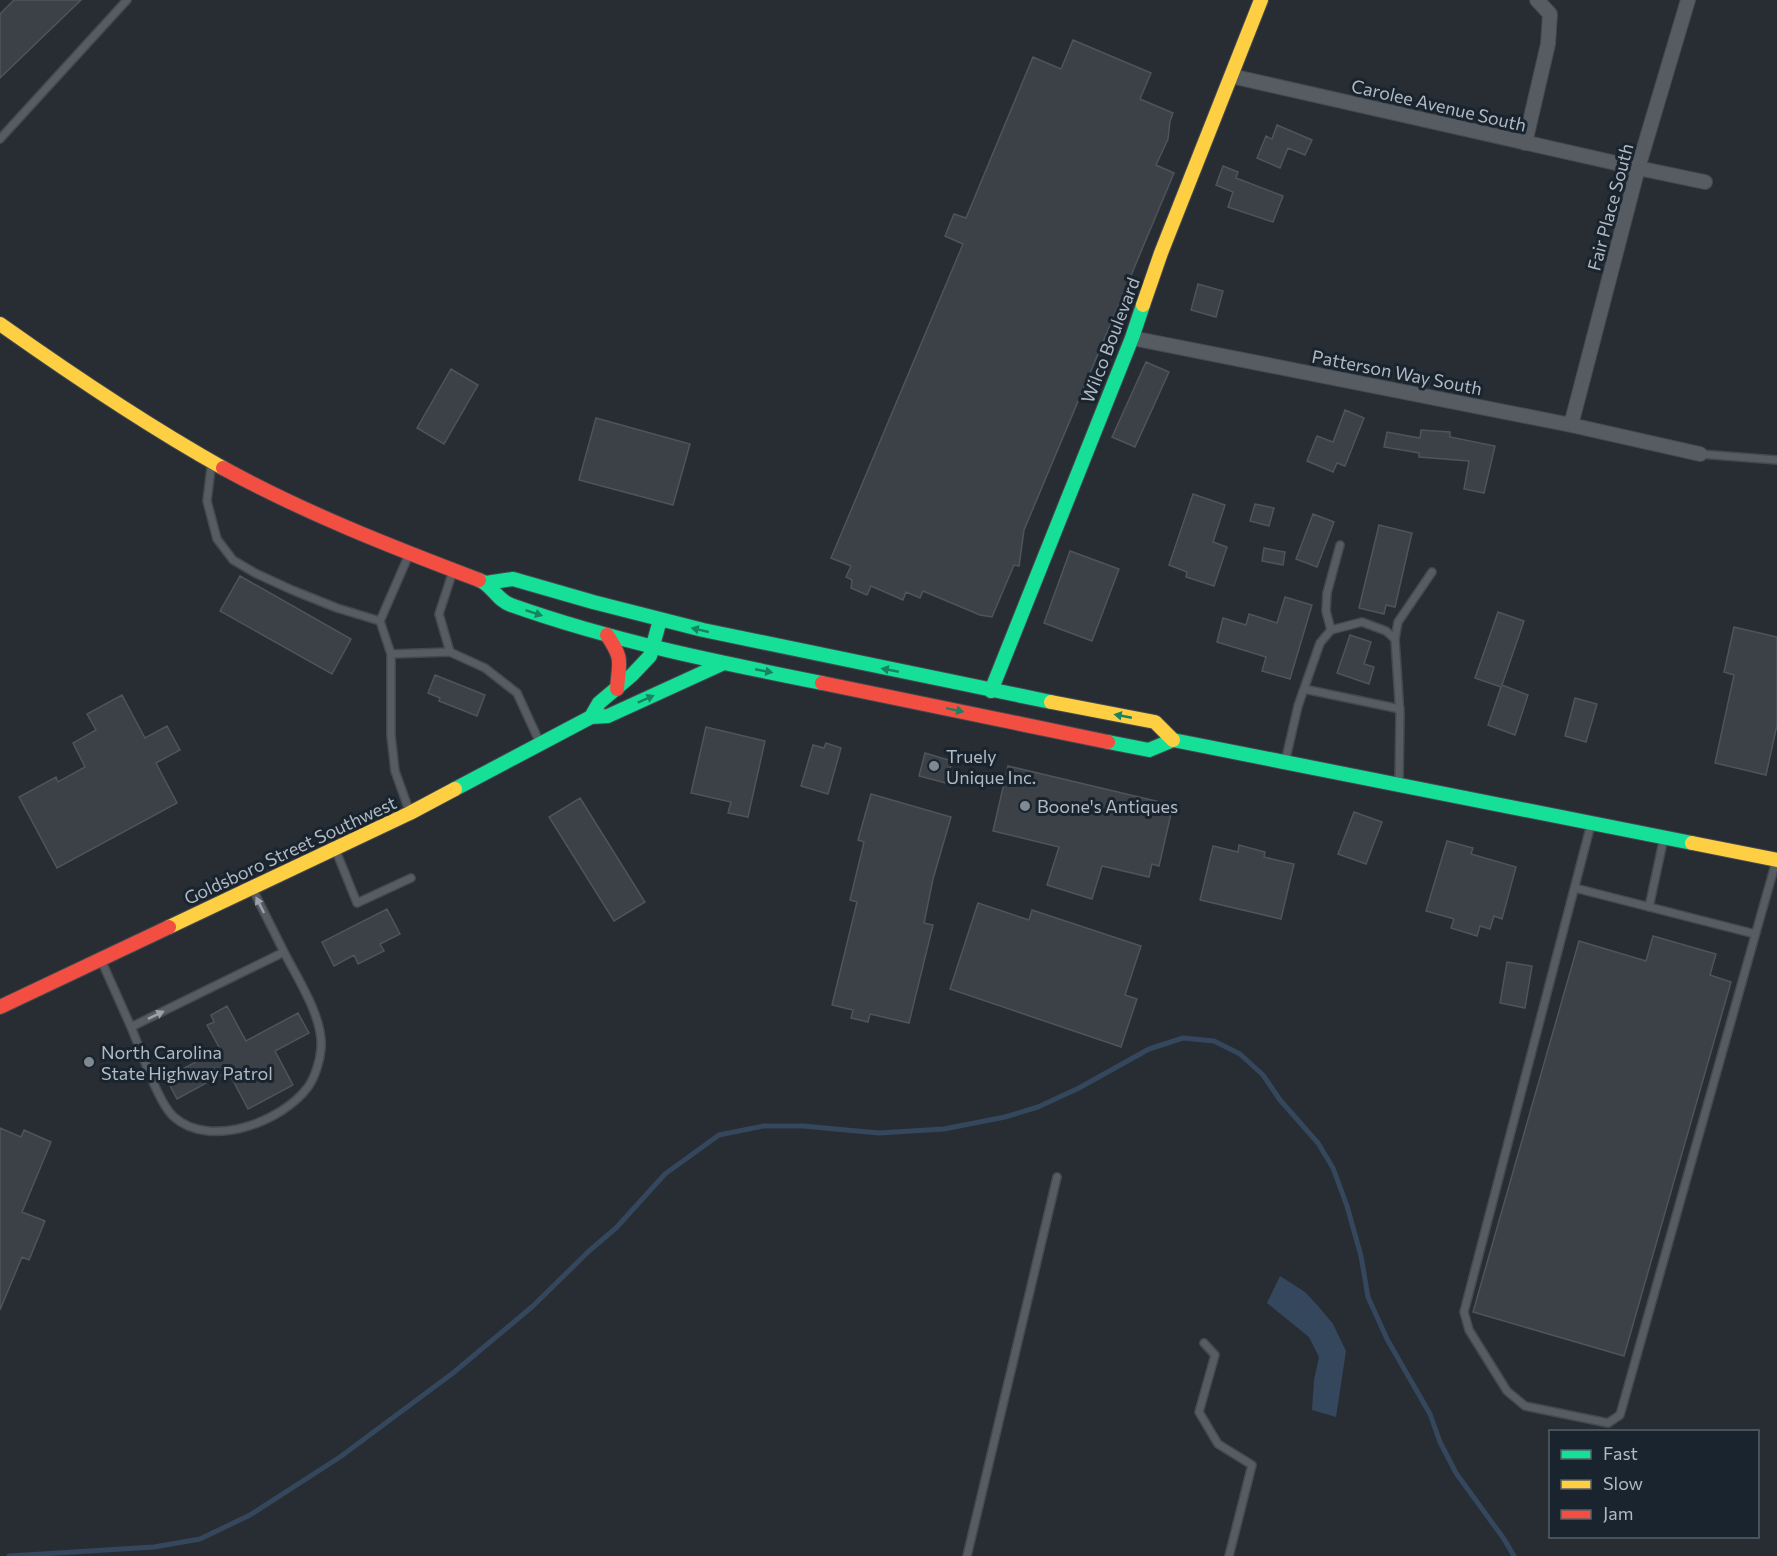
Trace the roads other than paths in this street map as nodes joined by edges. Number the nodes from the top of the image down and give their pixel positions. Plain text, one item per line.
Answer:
1 (127, 0) edge
2 (1261, 0) edge
3 (1537, 0) edge
4 (1688, 0) edge
5 (1231, 76) junction
6 (0, 139) edge
7 (1525, 143) junction
8 (1638, 168) junction
9 (1705, 182) dead end
10 (0, 324) edge
11 (1132, 338) junction
12 (1571, 425) junction
13 (1700, 454) joint
14 (1777, 460) edge
15 (211, 462) junction
16 (1340, 545) dead end
17 (409, 554) junction
18 (453, 571) junction
19 (1432, 572) dead end
20 (486, 583) junction
21 (660, 620) junction
22 (380, 621) junction
23 (1331, 630) junction
24 (607, 635) junction
25 (1395, 639) junction
26 (654, 646) junction
27 (450, 652) junction
28 (391, 654) junction
29 (724, 663) junction
30 (617, 689) junction
31 (1304, 689) junction
32 (991, 691) junction
33 (1400, 709) junction
34 (591, 717) junction
35 (1173, 740) junction
36 (540, 743) junction
37 (1284, 763) junction
38 (1399, 786) junction
39 (410, 813) junction
40 (1592, 822) junction
41 (1664, 837) junction
42 (335, 849) junction
43 (1777, 860) edge
44 (411, 878) dead end
45 (252, 888) junction
46 (1575, 888) junction
47 (1649, 907) junction
48 (1755, 934) junction
49 (284, 952) junction
50 (101, 960) junction
51 (0, 1007) edge
52 (131, 1026) junction
53 (1057, 1177) dead end
54 (1204, 1343) dead end
55 (967, 1556) edge
56 (1229, 1556) edge

1 - 6 lane
2 - 5 main road, Wilco Boulevard
3 - 7 street
4 - 8 street, Fair Place South
5 - 7 street, Carolee Avenue South
5 - 11 main road, Wilco Boulevard
7 - 8 street, Carolee Avenue South
8 - 9 street, Carolee Avenue South
8 - 12 street, Fair Place South
10 - 15 main road
11 - 12 street, Patterson Way South
11 - 32 main road, Wilco Boulevard
12 - 13 street, Patterson Way South
13 - 14 lane
15 - 17 main road
15 - 22 lane
16 - 23 lane
17 - 18 main road
17 - 22 lane
18 - 20 main road
18 - 27 lane
19 - 25 lane
20 - 21 main road
20 -> 24 main road
21 - 26 main road, Goldsboro Street Southwest
32 -> 21 main road
22 - 28 lane
23 - 25 lane
23 - 31 lane
24 - 26 main road
24 - 30 main road
25 - 33 lane
26 - 29 main road
26 - 30 main road, Goldsboro Street Southwest
27 - 28 lane
27 - 36 lane
28 - 39 lane
34 -> 29 main road, Goldsboro Street Southwest
29 -> 35 main road
30 - 34 main road, Goldsboro Street Southwest
31 - 33 lane
31 - 37 lane
35 -> 32 main road
33 - 38 lane
34 - 36 main road, Goldsboro Street Southwest
35 - 37 main road
36 - 39 main road, Goldsboro Street Southwest
37 - 38 main road
38 - 40 main road
39 - 42 main road, Goldsboro Street Southwest
40 - 41 main road
40 - 46 lane
41 - 43 main road
41 - 47 lane
42 - 44 lane
42 - 45 main road, Goldsboro Street Southwest
43 - 48 lane
49 -> 45 lane
45 - 50 main road, Goldsboro Street Southwest
46 - 47 lane
46 - 48 lane
47 - 48 lane
52 -> 49 lane
49 - 52 lane
50 - 51 main road, Goldsboro Street Southwest
50 - 52 lane
53 - 55 lane
54 - 56 lane

